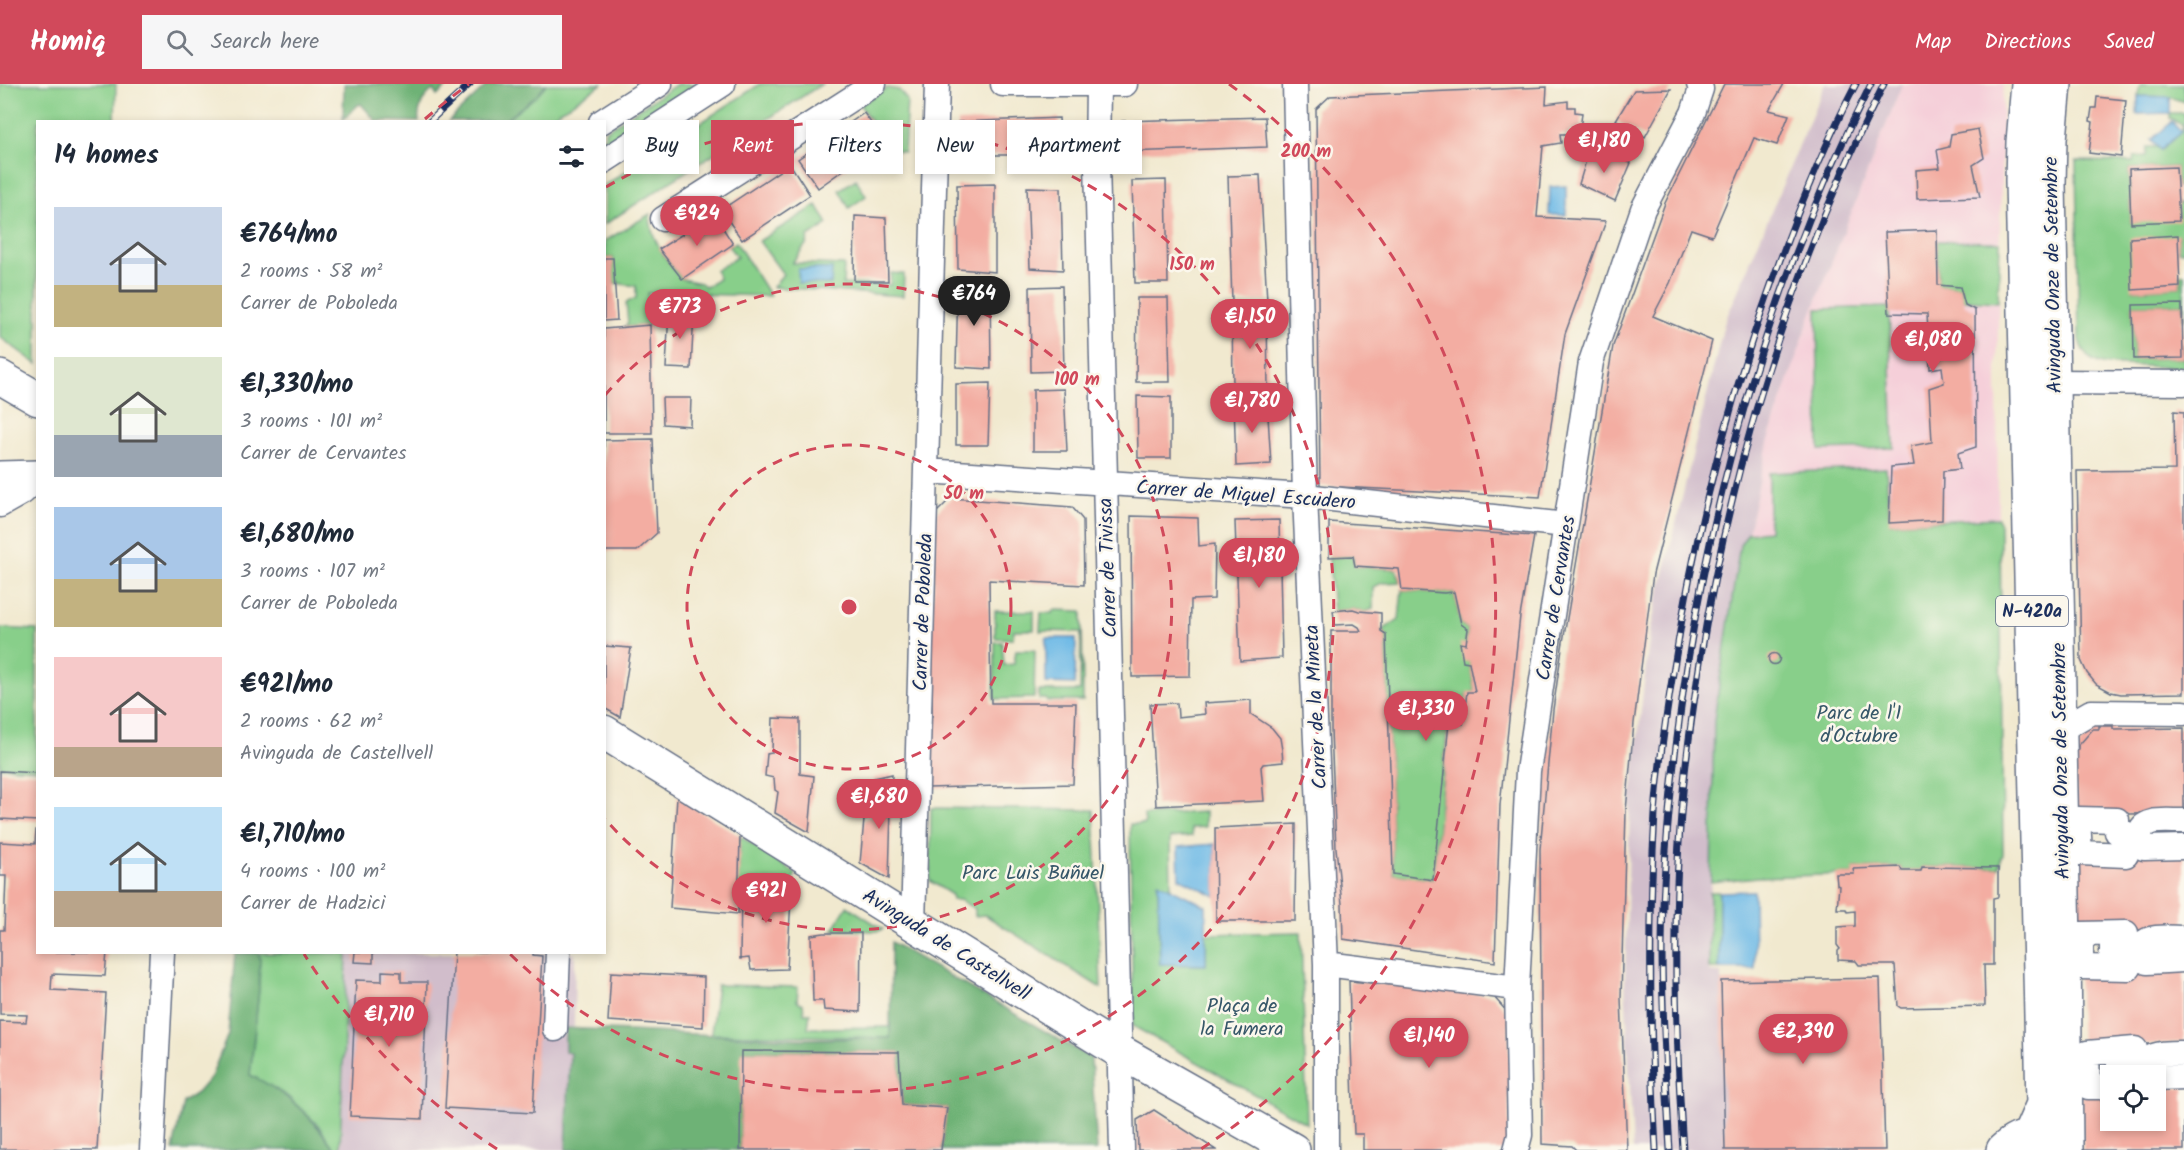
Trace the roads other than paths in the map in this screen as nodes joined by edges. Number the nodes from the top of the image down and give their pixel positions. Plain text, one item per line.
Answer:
1 (660, 84) edge
2 (723, 84) edge
3 (874, 84) edge
4 (937, 84) edge
5 (1003, 84) edge
6 (1125, 84) edge
7 (1295, 84) edge
8 (1700, 84) edge
9 (2028, 84) edge
10 (2055, 84) edge
11 (1098, 85) edge
12 (604, 120) edge
13 (606, 160) edge
14 (663, 219) dead end
15 (0, 373) edge
16 (36, 381) edge
17 (2054, 382) junction
18 (2184, 383) edge
19 (36, 388) edge
20 (36, 398) edge
21 (926, 471) junction
22 (0, 478) edge
23 (36, 478) edge
24 (36, 480) edge
25 (1104, 483) junction
26 (1305, 496) junction
27 (0, 505) edge
28 (1566, 525) junction
29 (2059, 685) junction
30 (2091, 712) junction
31 (2184, 712) edge
32 (2060, 730) junction
33 (606, 733) edge
34 (2184, 821) edge
35 (2184, 847) edge
36 (913, 924) junction
37 (2184, 938) edge
38 (162, 954) edge
39 (558, 954) edge
40 (2184, 960) edge
41 (1326, 964) junction
42 (1517, 988) junction
43 (555, 1029) dead end
44 (1119, 1051) junction
45 (2184, 1053) edge
46 (2119, 1065) edge
47 (2147, 1065) edge
48 (2184, 1077) edge
49 (2166, 1078) edge
50 (2100, 1087) edge
51 (2016, 1143) edge
52 (1521, 1145) edge
53 (152, 1150) edge
54 (1122, 1150) edge
55 (1293, 1150) edge
56 (1326, 1150) edge
57 (2061, 1150) edge
58 (2066, 1150) edge

1 - 12 street
2 - 13 street
3 - 14 street
4 - 21 street, Carrer de Poboleda
5 - 11 street
6 - 11 street
7 - 26 street, Carrer de la Mineta
8 - 28 street, Carrer de Cervantes
9 - 51 main road, Avinguda Onze de Setembre / N-420a
10 - 17 main road, Avinguda Onze de Setembre / N-420a
11 - 25 street, Carrer de Tivissa
15 - 16 main road
15 - 19 main road
15 - 20 main road
17 - 18 street
17 - 29 main road, Avinguda Onze de Setembre / N-420a
21 - 25 street, Carrer de Miquel Escudero
21 - 36 street, Carrer de Poboleda
22 - 23 main road
24 - 27 street
25 - 26 street, Carrer de Miquel Escudero
25 - 44 street, Carrer de Tivissa
26 - 28 street, Carrer de Miquel Escudero
26 - 41 street, Carrer de la Mineta
28 - 42 street, Carrer de Cervantes
29 - 30 street
29 - 32 main road, Avinguda Onze de Setembre / N-420a
30 - 31 street
30 - 32 street
32 - 58 main road, Avinguda Onze de Setembre / N-420a
33 - 36 main road, Avinguda de Castellvell
34 - 35 street
36 - 44 main road, Avinguda de Castellvell
37 - 40 street
38 - 53 street
39 - 43 street
41 - 42 street
41 - 56 street, Carrer de la Mineta
42 - 52 street, Carrer de Cervantes
44 - 54 street, Carrer de Tivissa
44 - 55 main road, Avinguda de Castellvell
45 - 47 street
46 - 50 street
48 - 49 street
51 - 57 main road, N-420a

